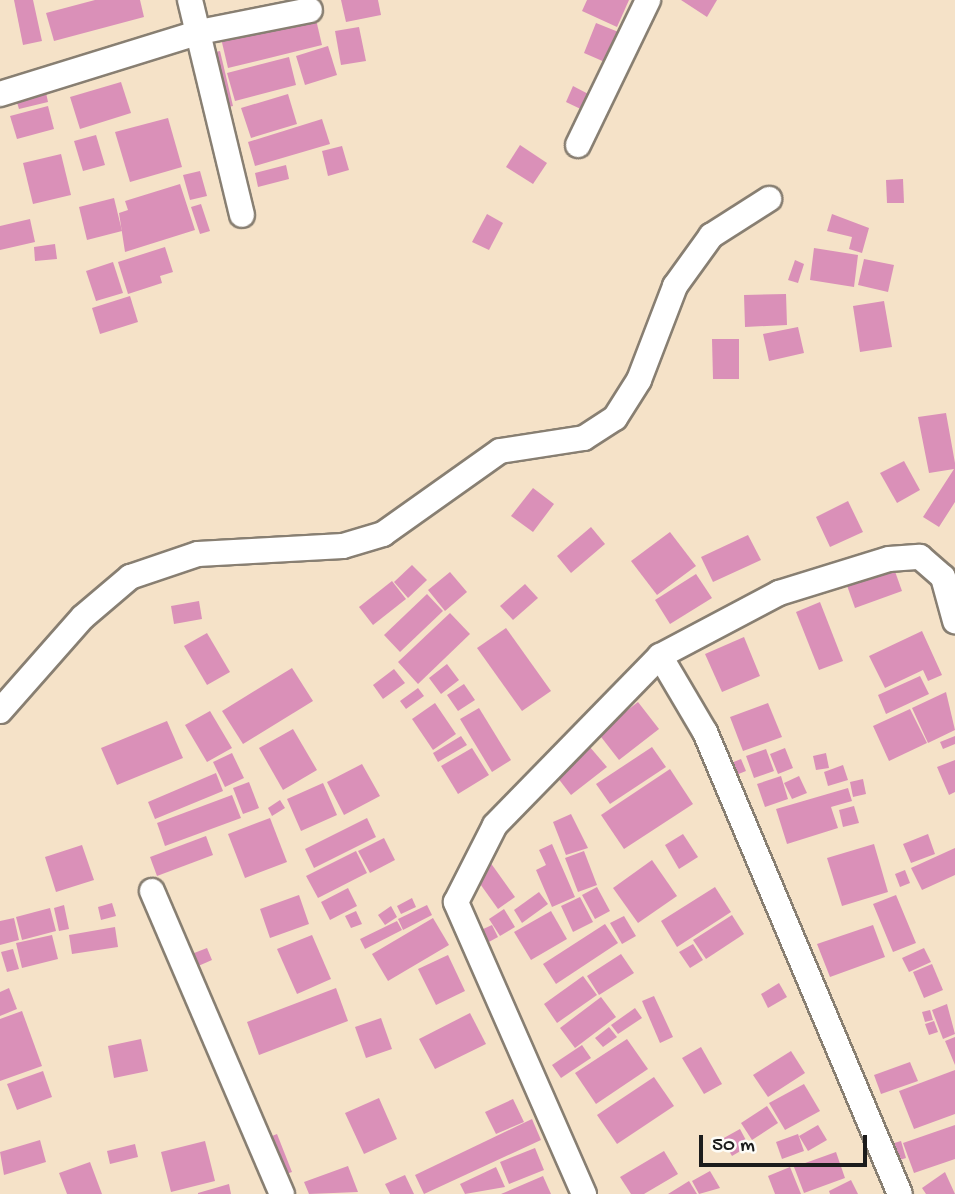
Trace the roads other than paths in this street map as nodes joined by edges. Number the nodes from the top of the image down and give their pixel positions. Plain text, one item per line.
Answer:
1 (190, 0) edge
2 (648, 0) edge
3 (310, 10) dead end
4 (200, 32) junction
5 (0, 94) edge
6 (578, 145) dead end
7 (769, 200) dead end
8 (242, 215) dead end
9 (955, 621) edge
10 (660, 656) junction
11 (0, 711) edge
12 (152, 891) dead end
13 (282, 1194) edge
14 (584, 1194) edge
15 (900, 1194) edge

1 - 4 street
2 - 6 street
3 - 4 street
4 - 5 street
4 - 8 street
7 - 11 street
9 - 10 street
10 - 14 street
10 - 15 street
12 - 13 street

